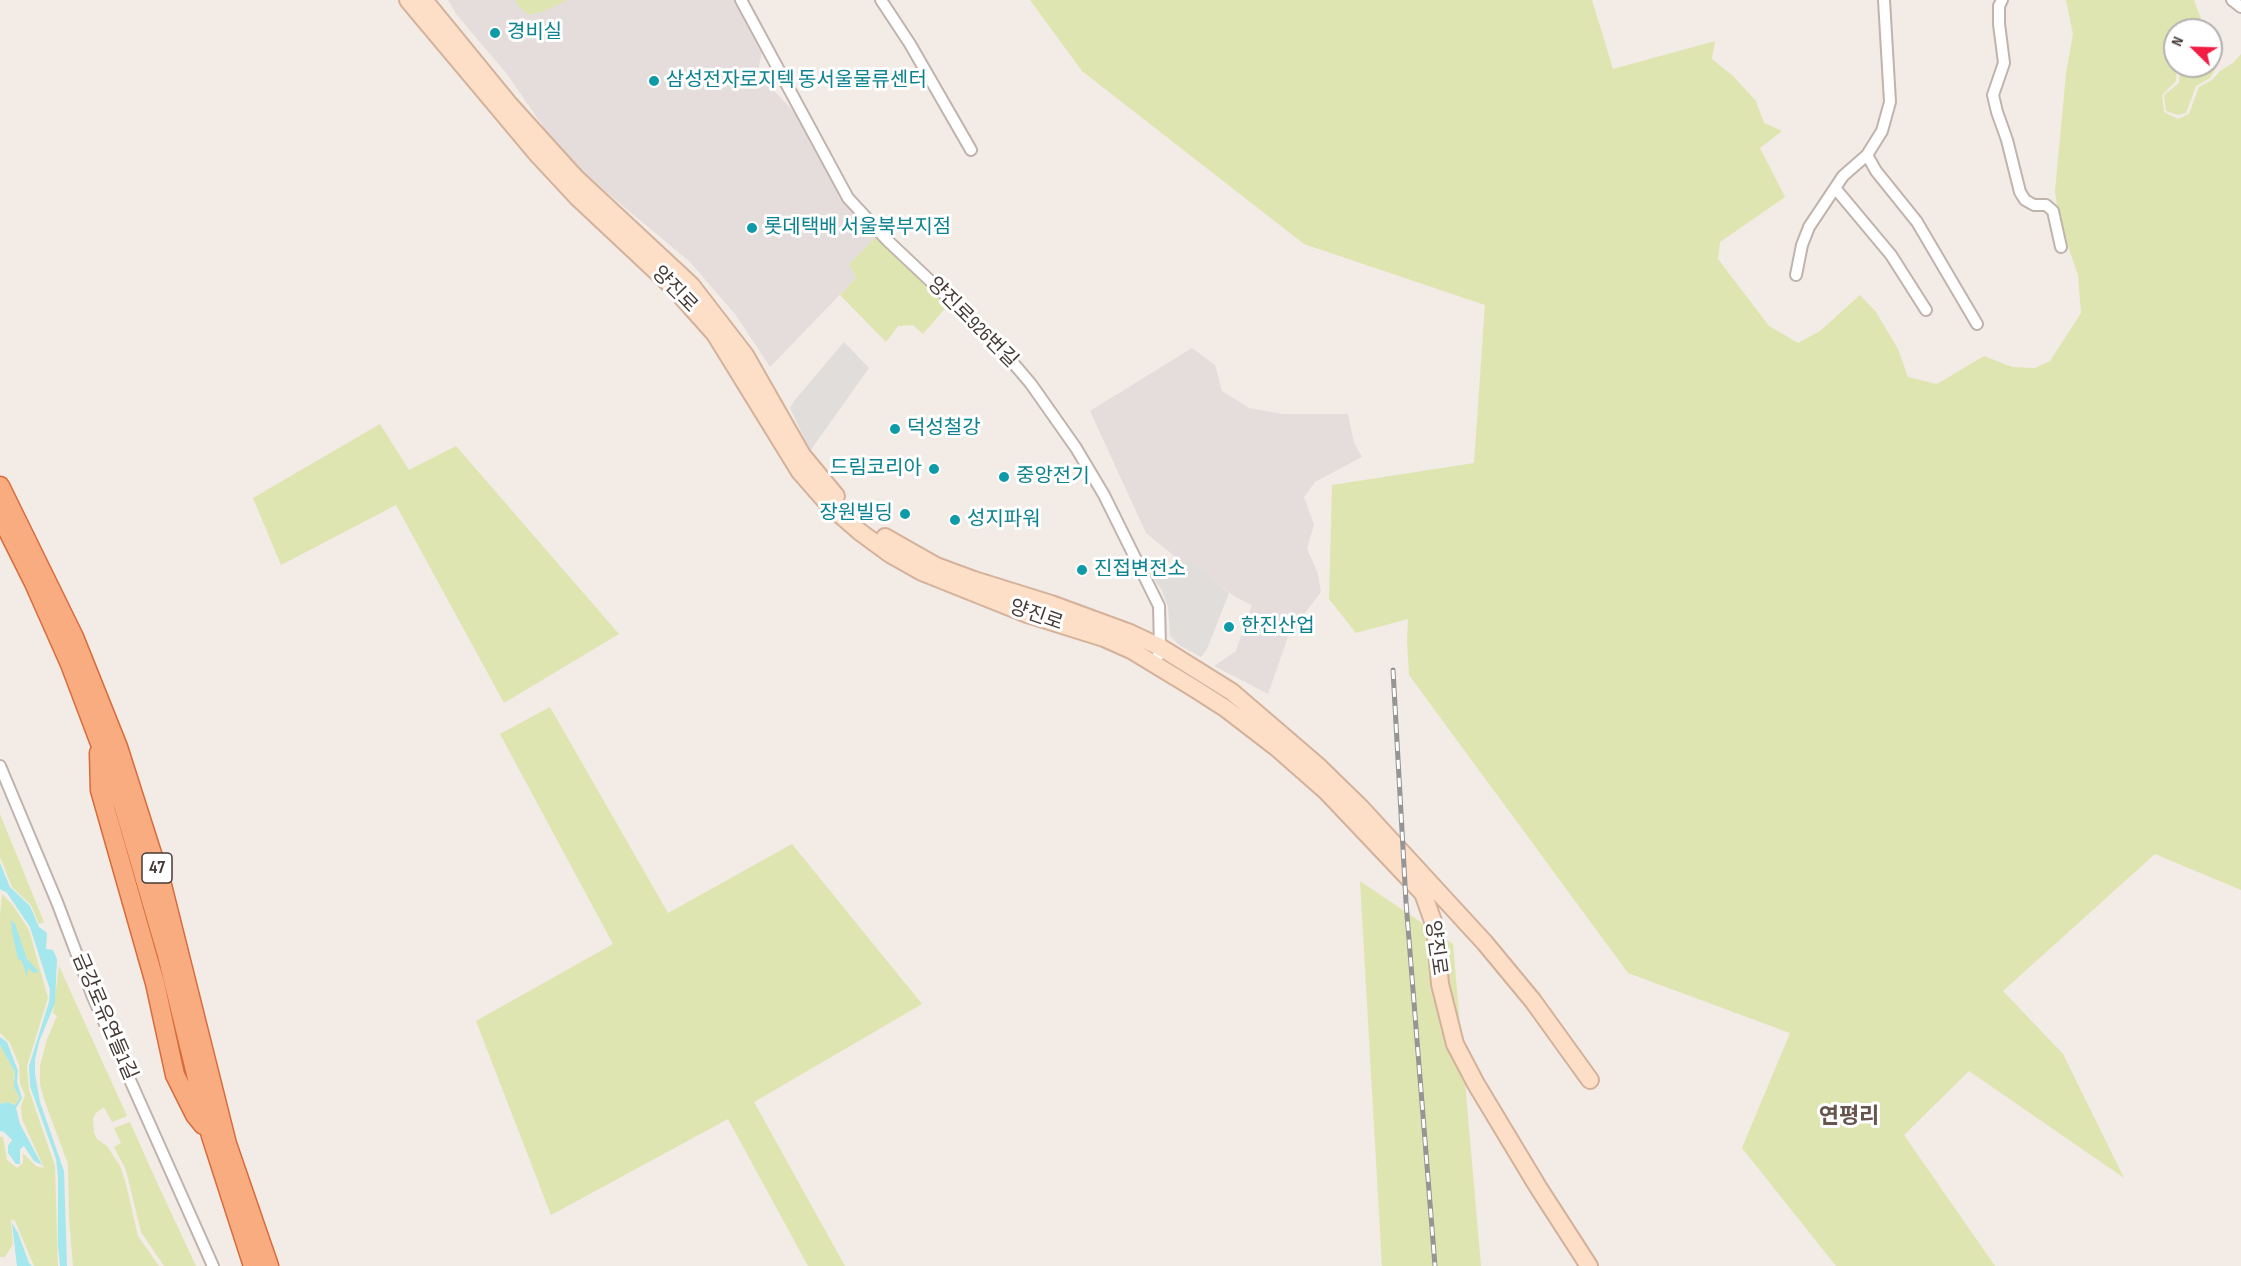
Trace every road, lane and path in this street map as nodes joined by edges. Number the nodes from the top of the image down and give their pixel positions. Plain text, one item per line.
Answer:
1 (408, 0) edge
2 (424, 0) edge
3 (741, 0) edge
4 (881, 0) edge
5 (1884, 0) edge
6 (2002, 0) edge
7 (2232, 0) edge
8 (2241, 7) edge
9 (971, 150) dead end
10 (1867, 155) junction
11 (1836, 188) junction
12 (2061, 247) dead end
13 (1796, 275) dead end
14 (1926, 310) dead end
15 (1977, 324) dead end
16 (0, 486) edge
17 (0, 515) edge
18 (1160, 647) junction
19 (1156, 664) junction
20 (0, 766) edge
21 (1437, 891) junction
22 (1590, 1080) dead end
23 (213, 1266) edge
24 (253, 1266) edge
25 (269, 1266) edge
26 (1589, 1266) edge
27 (1602, 1266) edge

1 - 19 main road, 양진로
2 - 18 main road, 양진로
3 - 18 street, 양진로926번길
4 - 9 street
5 - 10 street
6 - 12 street
7 - 8 street
10 - 11 street
10 - 15 street
11 - 13 street
11 - 14 street
16 - 25 highway, 47
17 - 24 highway, 47
18 - 19 street, 양진로926번길
18 - 21 main road, 양진로
19 - 26 main road, 양진로
20 - 23 street, 금강로유연들1길
21 - 22 main road, 양진로
21 - 27 main road, 양진로

